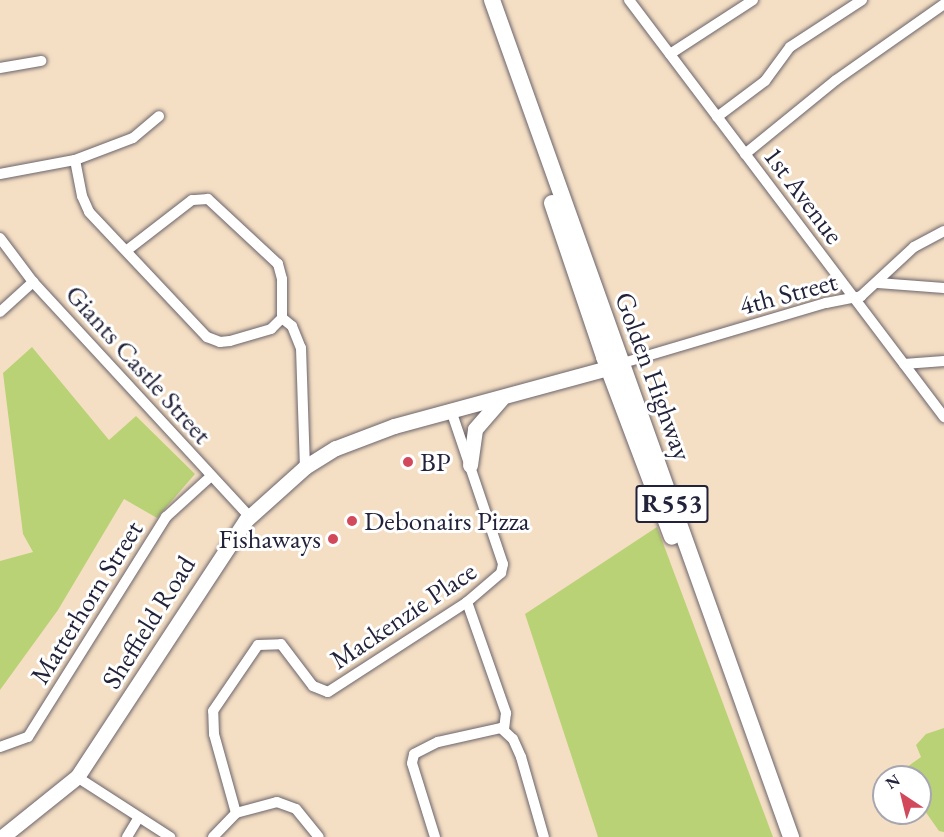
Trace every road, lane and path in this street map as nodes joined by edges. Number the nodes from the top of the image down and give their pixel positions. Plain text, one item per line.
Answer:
1 (482, 0) edge
2 (492, 0) edge
3 (629, 0) edge
4 (753, 0) edge
5 (862, 0) edge
6 (944, 4) edge
7 (670, 54) junction
8 (41, 61) dead end
9 (0, 68) edge
10 (159, 116) dead end
11 (717, 117) junction
12 (745, 154) junction
13 (75, 160) junction
14 (0, 174) edge
15 (944, 231) edge
16 (0, 238) edge
17 (126, 251) junction
18 (33, 282) junction
19 (878, 283) junction
20 (944, 288) edge
21 (853, 299) junction
22 (0, 312) edge
23 (282, 318) junction
24 (944, 361) edge
25 (904, 364) junction
26 (616, 366) junction
27 (504, 397) junction
28 (451, 410) junction
29 (944, 417) edge
30 (471, 465) junction
31 (304, 467) junction
32 (211, 476) junction
33 (249, 516) junction
34 (467, 602) junction
35 (504, 729) junction
36 (0, 747) edge
37 (77, 777) junction
38 (236, 813) junction
39 (140, 817) junction
40 (2, 837) edge
41 (127, 837) edge
42 (170, 837) edge
43 (213, 837) edge
44 (319, 837) edge
45 (435, 837) edge
46 (544, 837) edge
47 (780, 837) edge
48 (791, 837) edge

1 - 26 main road, Golden Highway / R553
2 - 26 main road, Golden Highway / R553
3 - 7 street, 1st Avenue
4 - 7 street
5 - 11 street
6 - 12 street
7 - 11 street, 1st Avenue
8 - 9 street
10 - 13 street
11 - 12 street, 1st Avenue
12 - 21 street, 1st Avenue
13 - 14 street
13 - 17 street
15 - 19 street, 4th Street
16 - 18 street, Giants Castle Street
17 - 23 street
17 - 23 street
18 - 22 street
18 - 32 street, Giants Castle Street
19 - 20 street
19 - 21 street, 4th Street
21 - 25 street, 1st Avenue
21 - 26 street, 4th Street
23 - 31 street
24 - 25 street
25 - 29 street, 1st Avenue
26 - 27 street, Sheffield Road
26 - 47 main road, Golden Highway / R553
26 - 48 main road, Golden Highway / R553
27 - 28 street, Sheffield Road
27 - 30 street
28 - 30 street, Mackenzie Place
28 - 31 street, Sheffield Road
30 - 34 street, Mackenzie Place
31 - 33 street, Sheffield Road
32 - 33 street, Giants Castle Street
32 - 36 street, Matterhorn Street
33 - 37 street, Sheffield Road
34 - 35 street
34 - 38 street, Mackenzie Place
35 - 45 street
35 - 46 street
37 - 39 street
37 - 40 street, Sheffield Road
38 - 43 street
38 - 44 street
39 - 41 street
39 - 42 street

